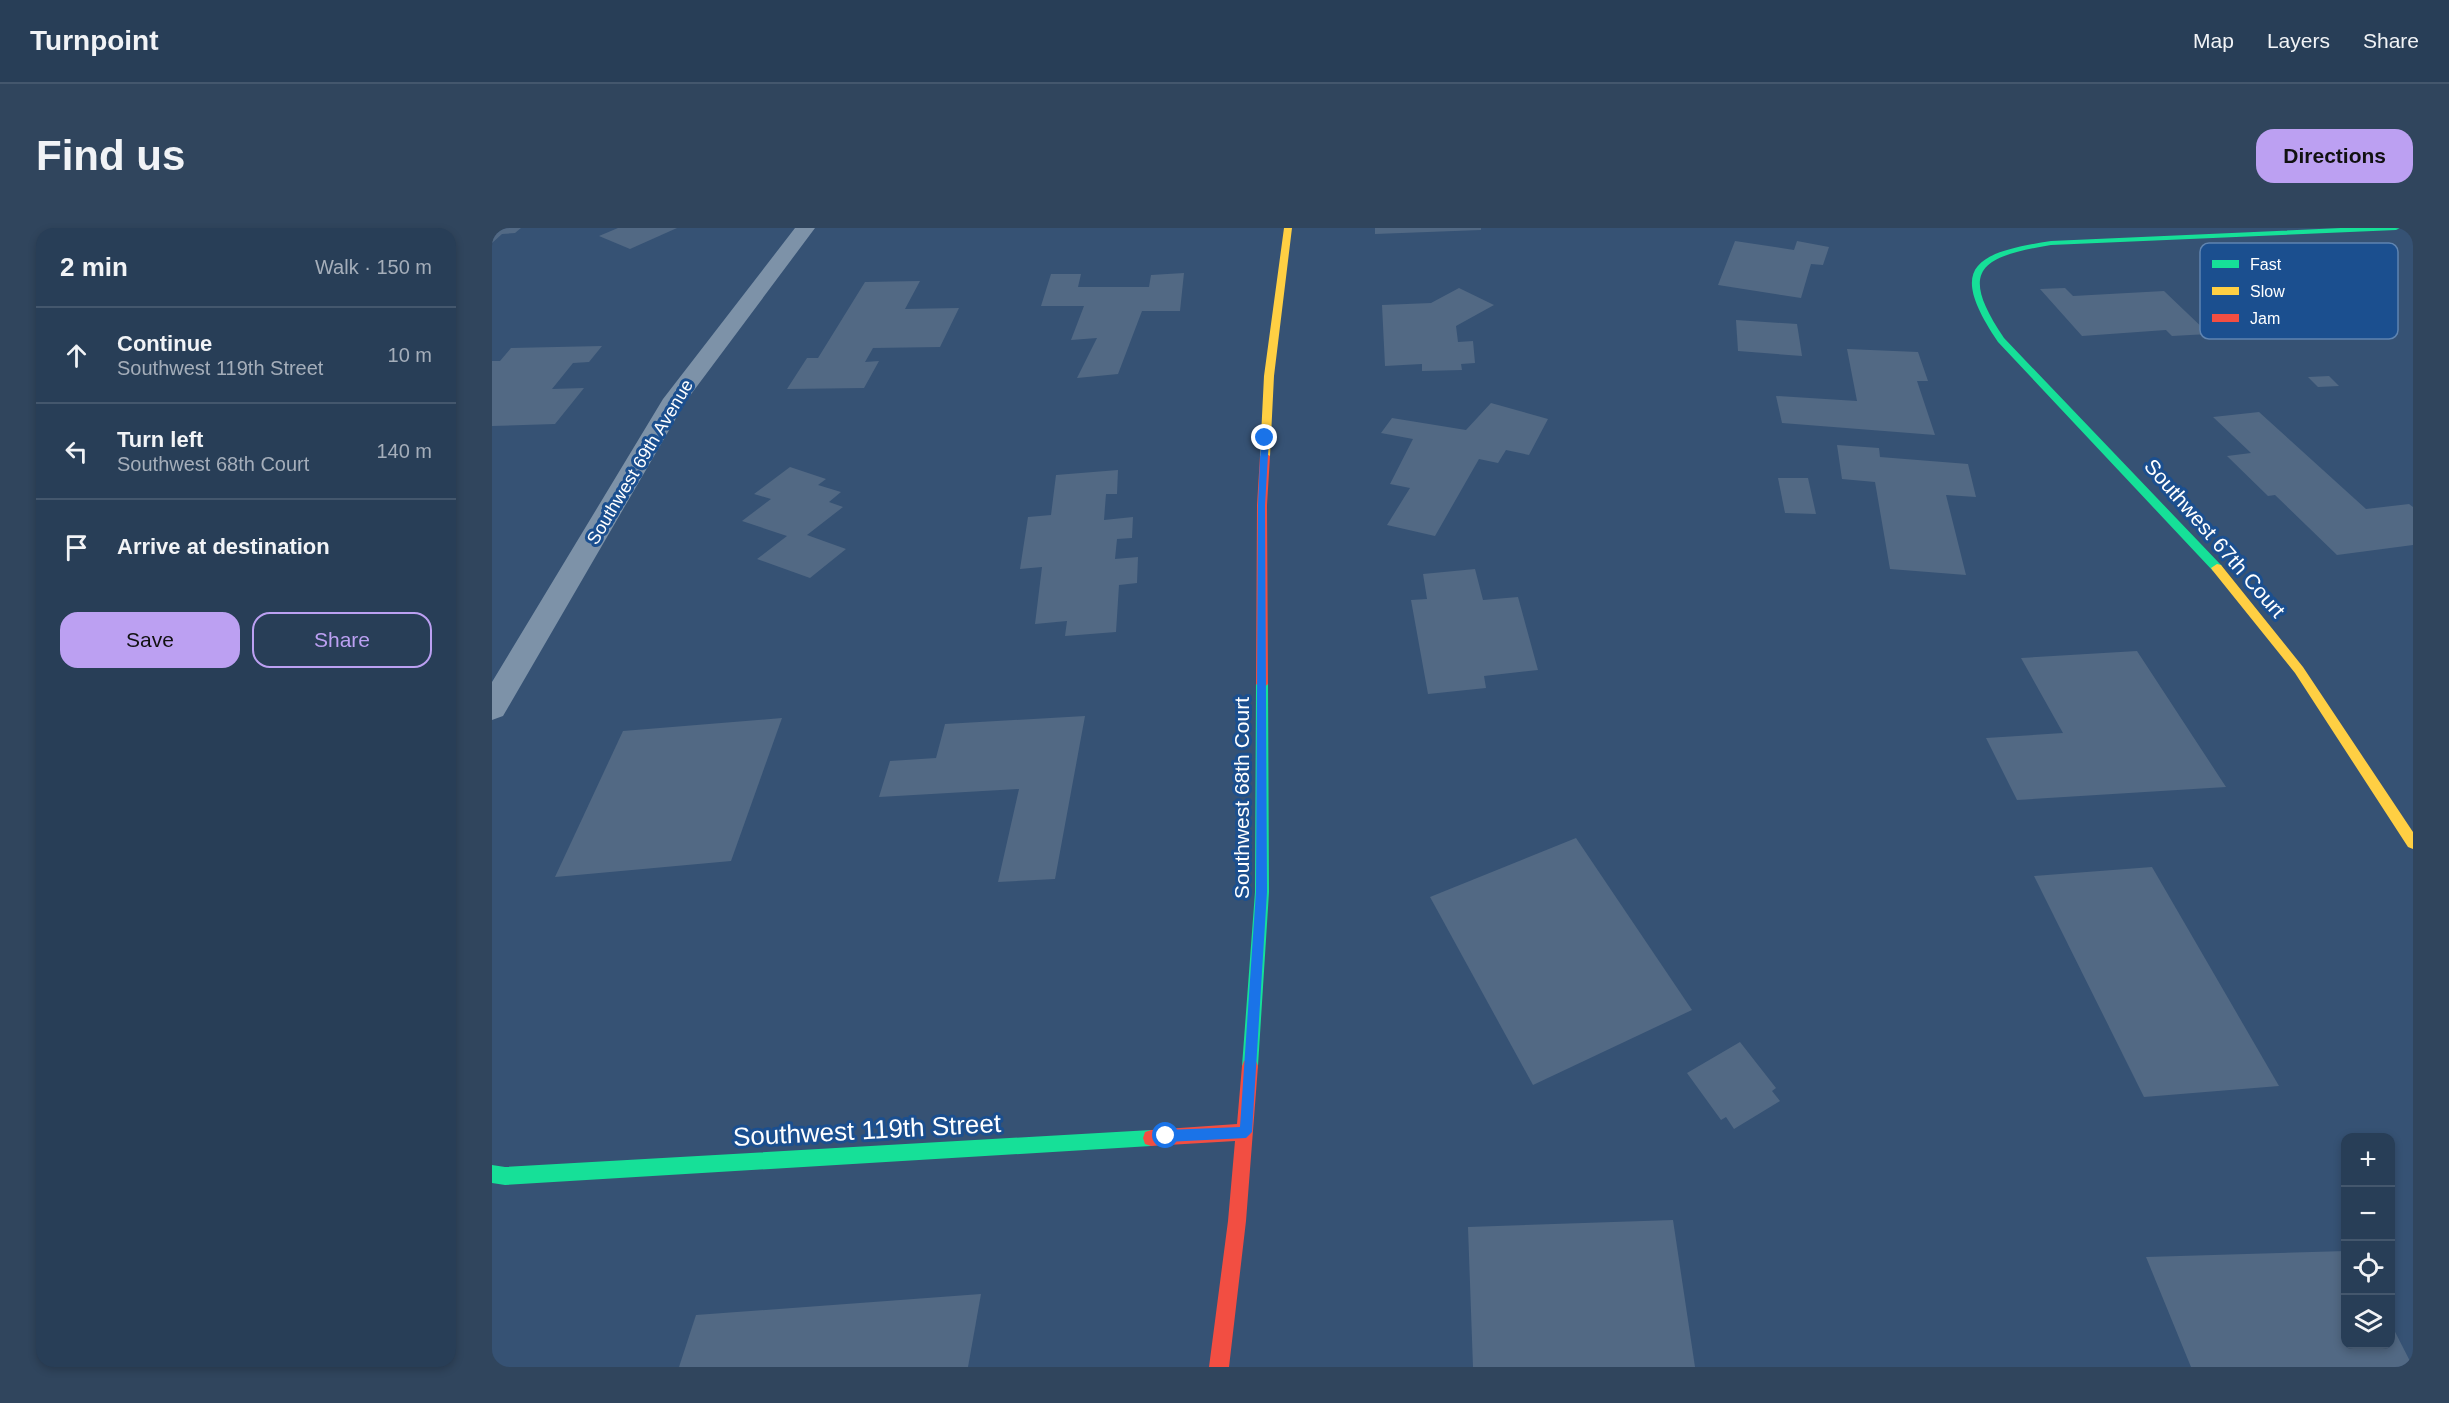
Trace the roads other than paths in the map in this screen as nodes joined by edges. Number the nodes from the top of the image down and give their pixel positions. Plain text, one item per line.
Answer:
1 (806, 228) edge
2 (1288, 228) edge
3 (2396, 228) edge
4 (2404, 228) edge
5 (2413, 235) edge
6 (492, 708) edge
7 (2413, 843) edge
8 (1246, 1132) junction
9 (492, 1174) edge
10 (1219, 1367) edge

1 - 6 street, Southwest 69th Avenue
2 - 8 street, Southwest 68th Court
3 - 7 street, Southwest 67th Court
4 - 5 street
8 - 9 street, Southwest 119th Street
8 - 10 street, Southwest 68th Court

